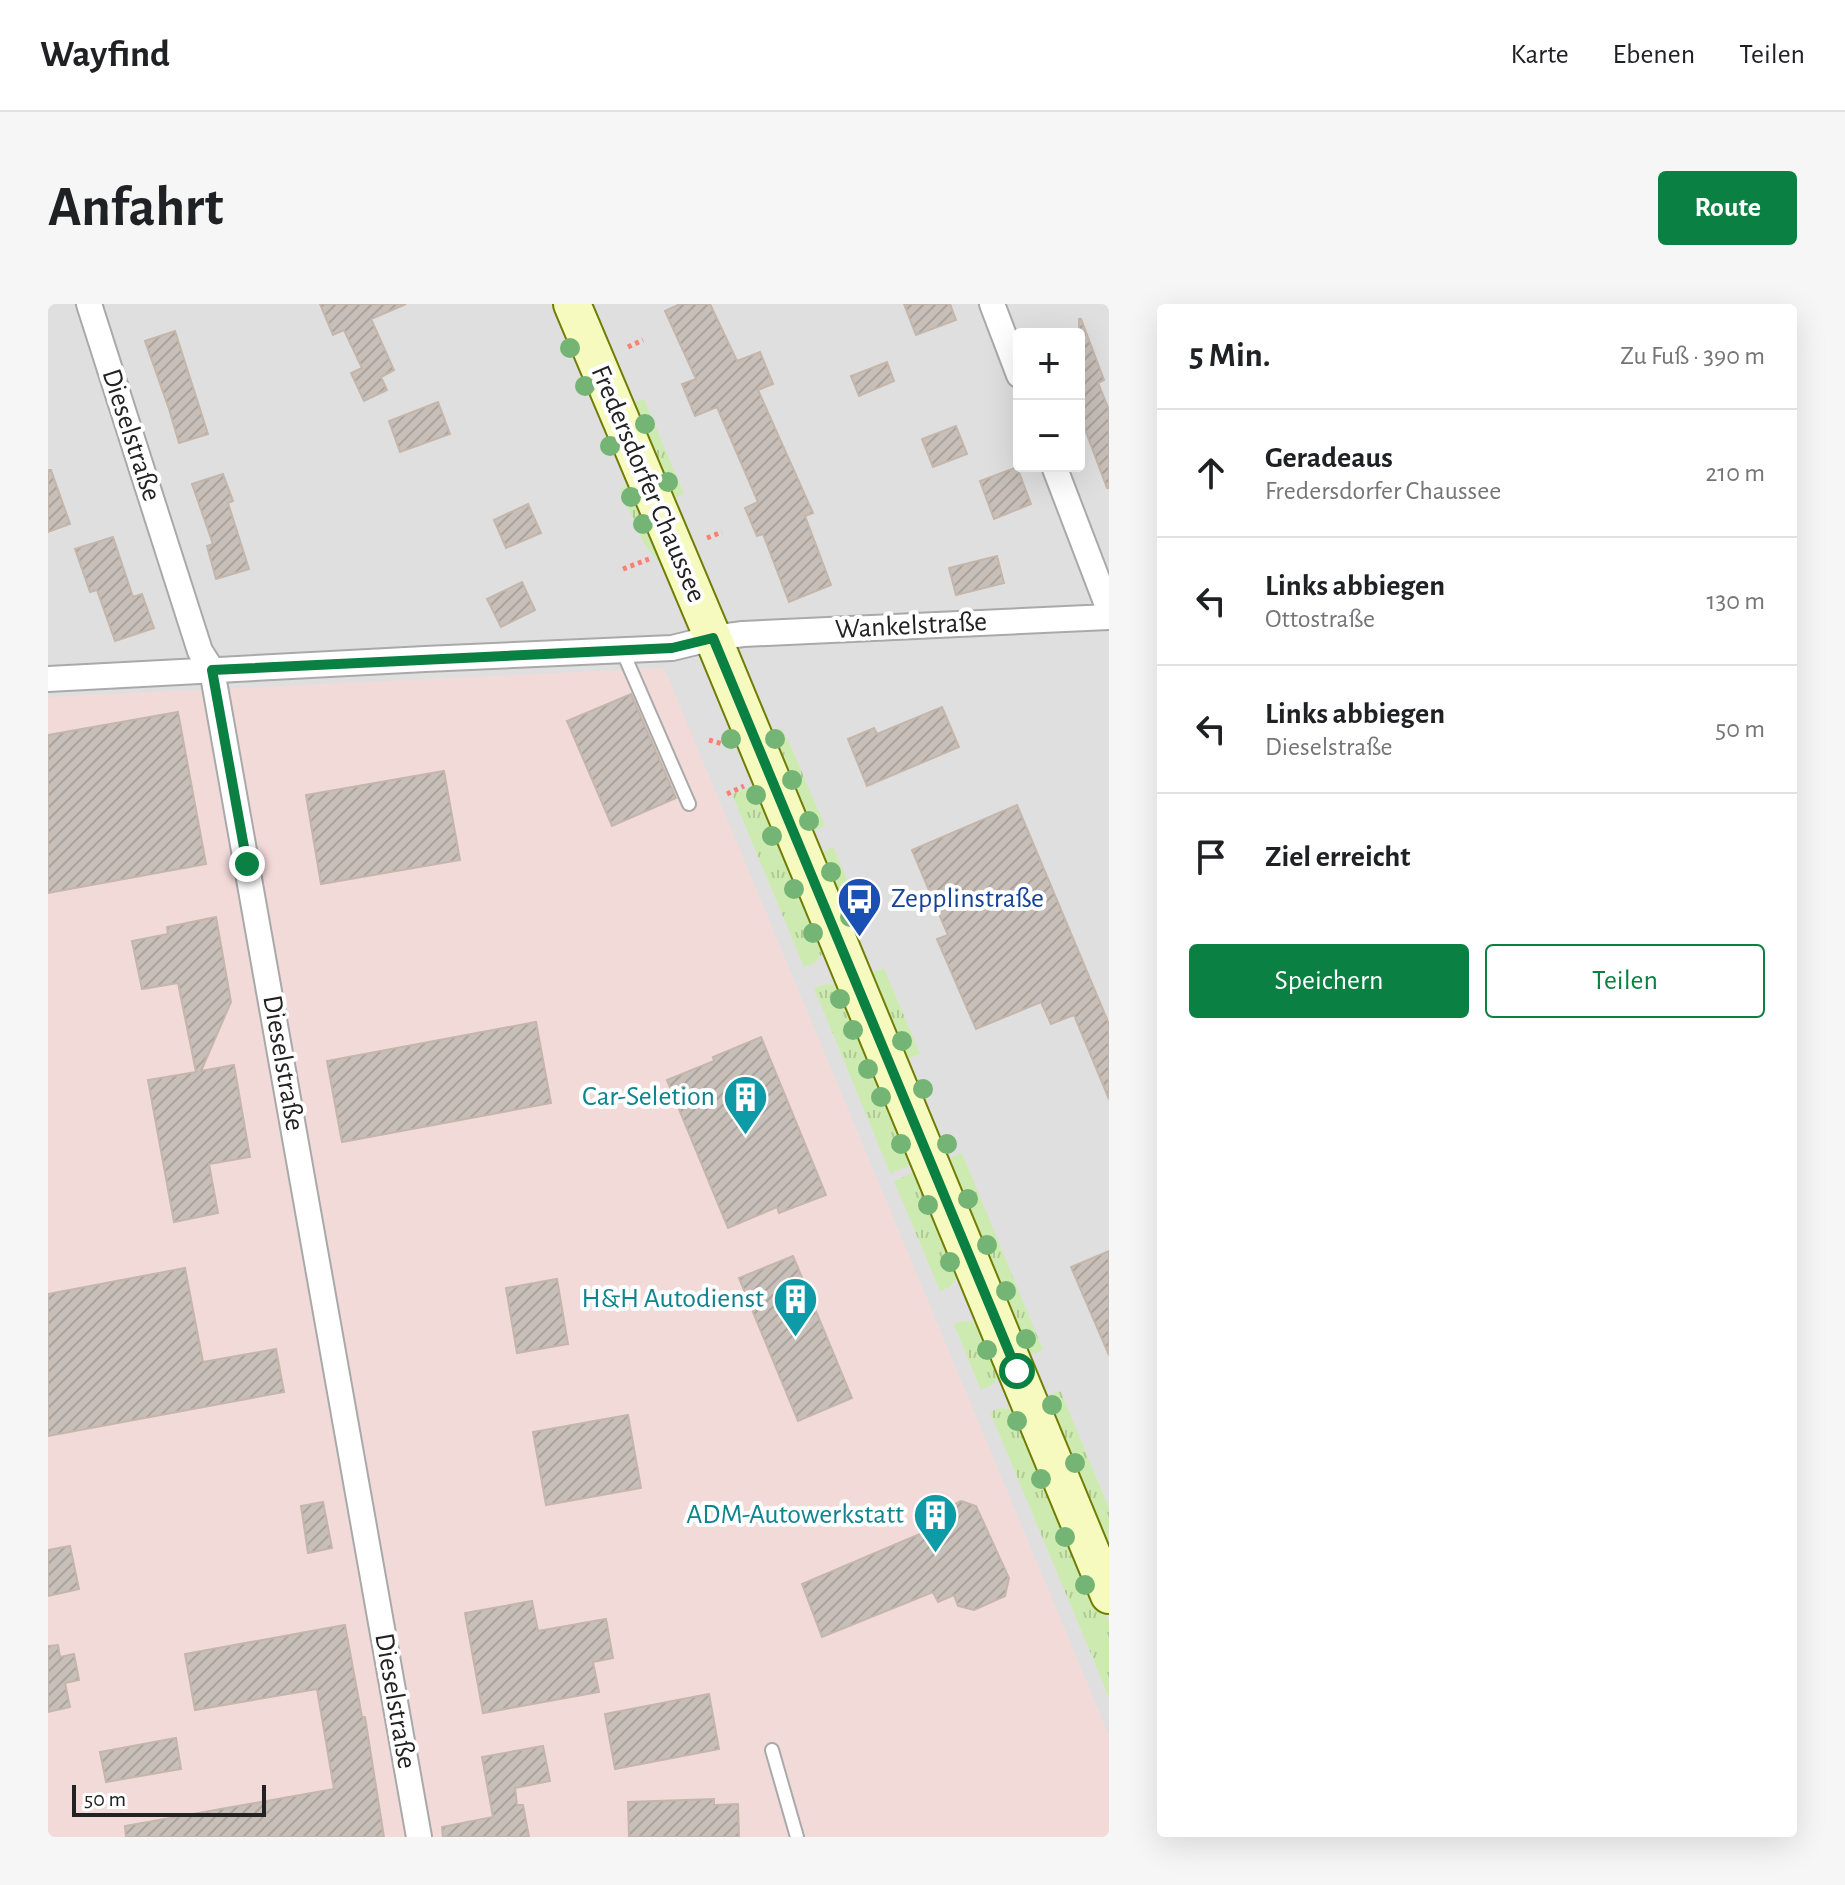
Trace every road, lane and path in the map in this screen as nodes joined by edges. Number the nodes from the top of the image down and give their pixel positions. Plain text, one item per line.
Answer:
1 (89, 304) edge
2 (572, 304) edge
3 (992, 304) edge
4 (643, 340) dead end
5 (628, 347) dead end
6 (1013, 359) edge
7 (1056, 472) edge
8 (722, 532) dead end
9 (707, 538) dead end
10 (650, 559) dead end
11 (623, 569) dead end
12 (1109, 610) edge
13 (1109, 617) edge
14 (713, 638) junction
15 (622, 650) junction
16 (212, 670) junction
17 (48, 679) edge
18 (689, 804) dead end
19 (1109, 1595) edge
20 (772, 1750) dead end
21 (419, 1837) edge
22 (797, 1837) edge

1 - 16 street, Dieselstraße
2 - 14 main road, Fredersdorfer Chaussee
3 - 6 street
4 - 5 path
7 - 12 street
8 - 9 path
10 - 11 path
13 - 14 street, Wankelstraße
14 - 15 street, Wankelstraße
14 - 19 main road, Fredersdorfer Chaussee
15 - 16 street, Wankelstraße
15 - 18 lane
16 - 17 street, Wankelstraße
16 - 21 street, Dieselstraße
20 - 22 lane

